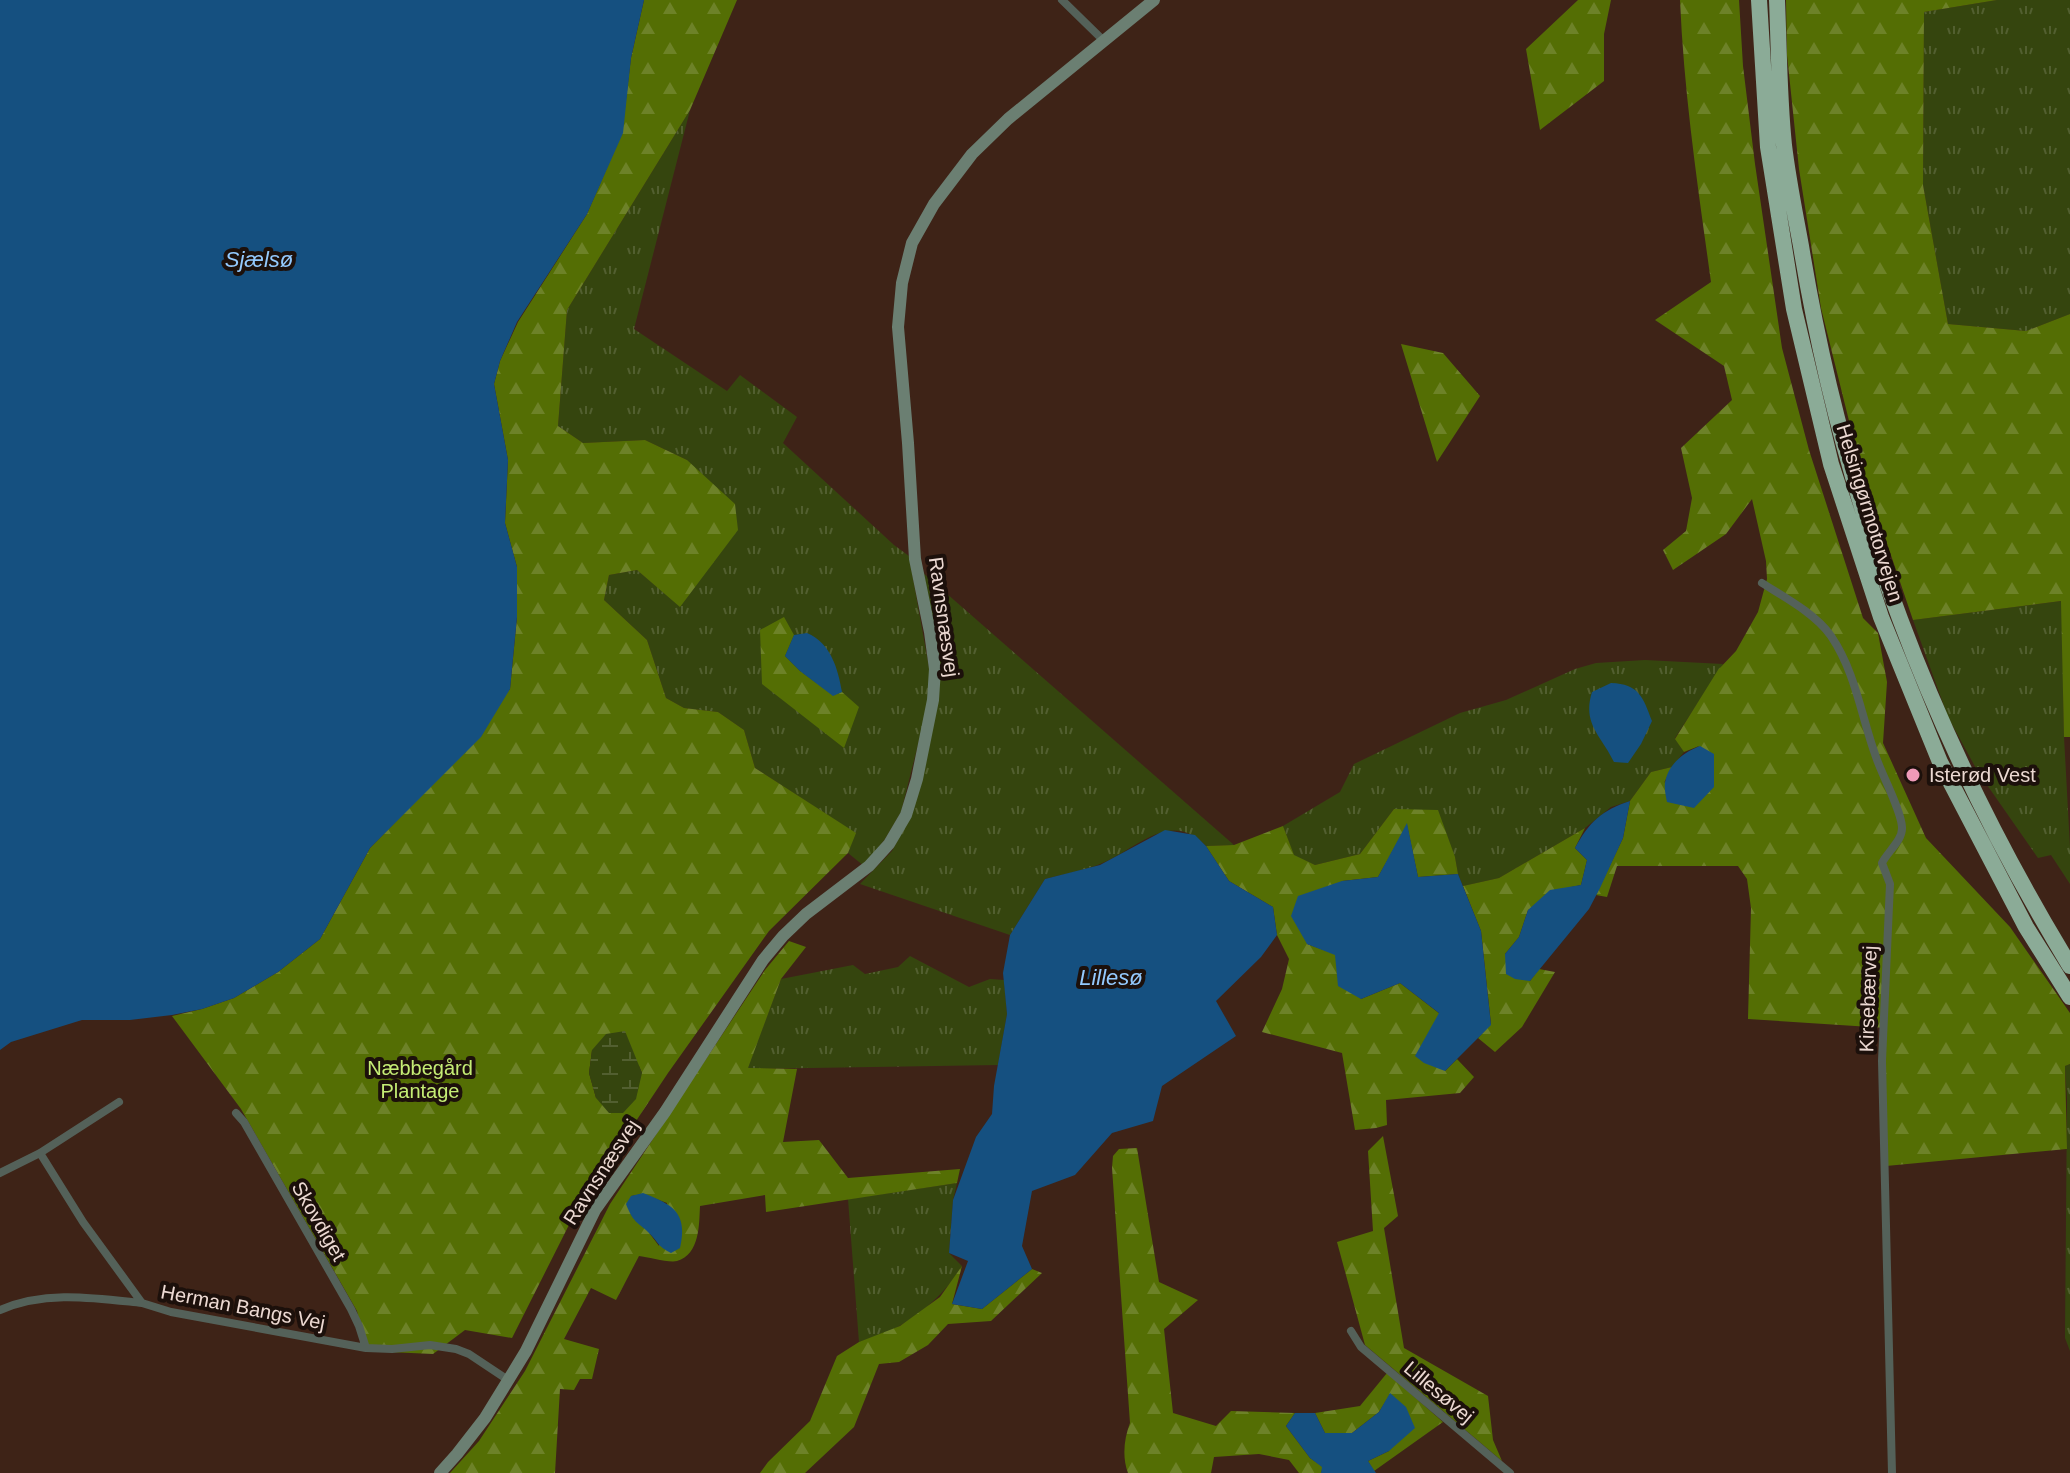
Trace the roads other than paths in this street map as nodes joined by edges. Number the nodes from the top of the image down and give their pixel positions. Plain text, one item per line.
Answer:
1 (1062, 0) edge
2 (1154, 0) edge
3 (1759, 0) edge
4 (1777, 0) edge
5 (1104, 41) junction
6 (1762, 583) dead end
7 (2070, 966) edge
8 (2070, 997) edge
9 (119, 1102) dead end
10 (236, 1113) dead end
11 (40, 1153) junction
12 (0, 1173) edge
13 (142, 1303) junction
14 (0, 1310) edge
15 (1351, 1331) dead end
16 (366, 1348) junction
17 (508, 1380) junction
18 (440, 1473) edge
19 (1510, 1473) edge
20 (1892, 1473) edge

1 - 5 street
2 - 5 main road, Ravnsnæsvej
3 - 8 highway, Helsingørmotorvejen
4 - 7 highway, Helsingørmotorvejen
5 - 17 main road, Ravnsnæsvej
6 - 20 street, Kirsebærvej
9 - 11 street
10 - 16 street, Skovdiget
11 - 12 street
11 - 13 street, Herman Bangs Vej
13 - 14 street
13 - 16 street, Herman Bangs Vej
15 - 19 street, Lillesøvej
16 - 17 street, Herman Bangs Vej
17 - 18 main road, Ravnsnæsvej

